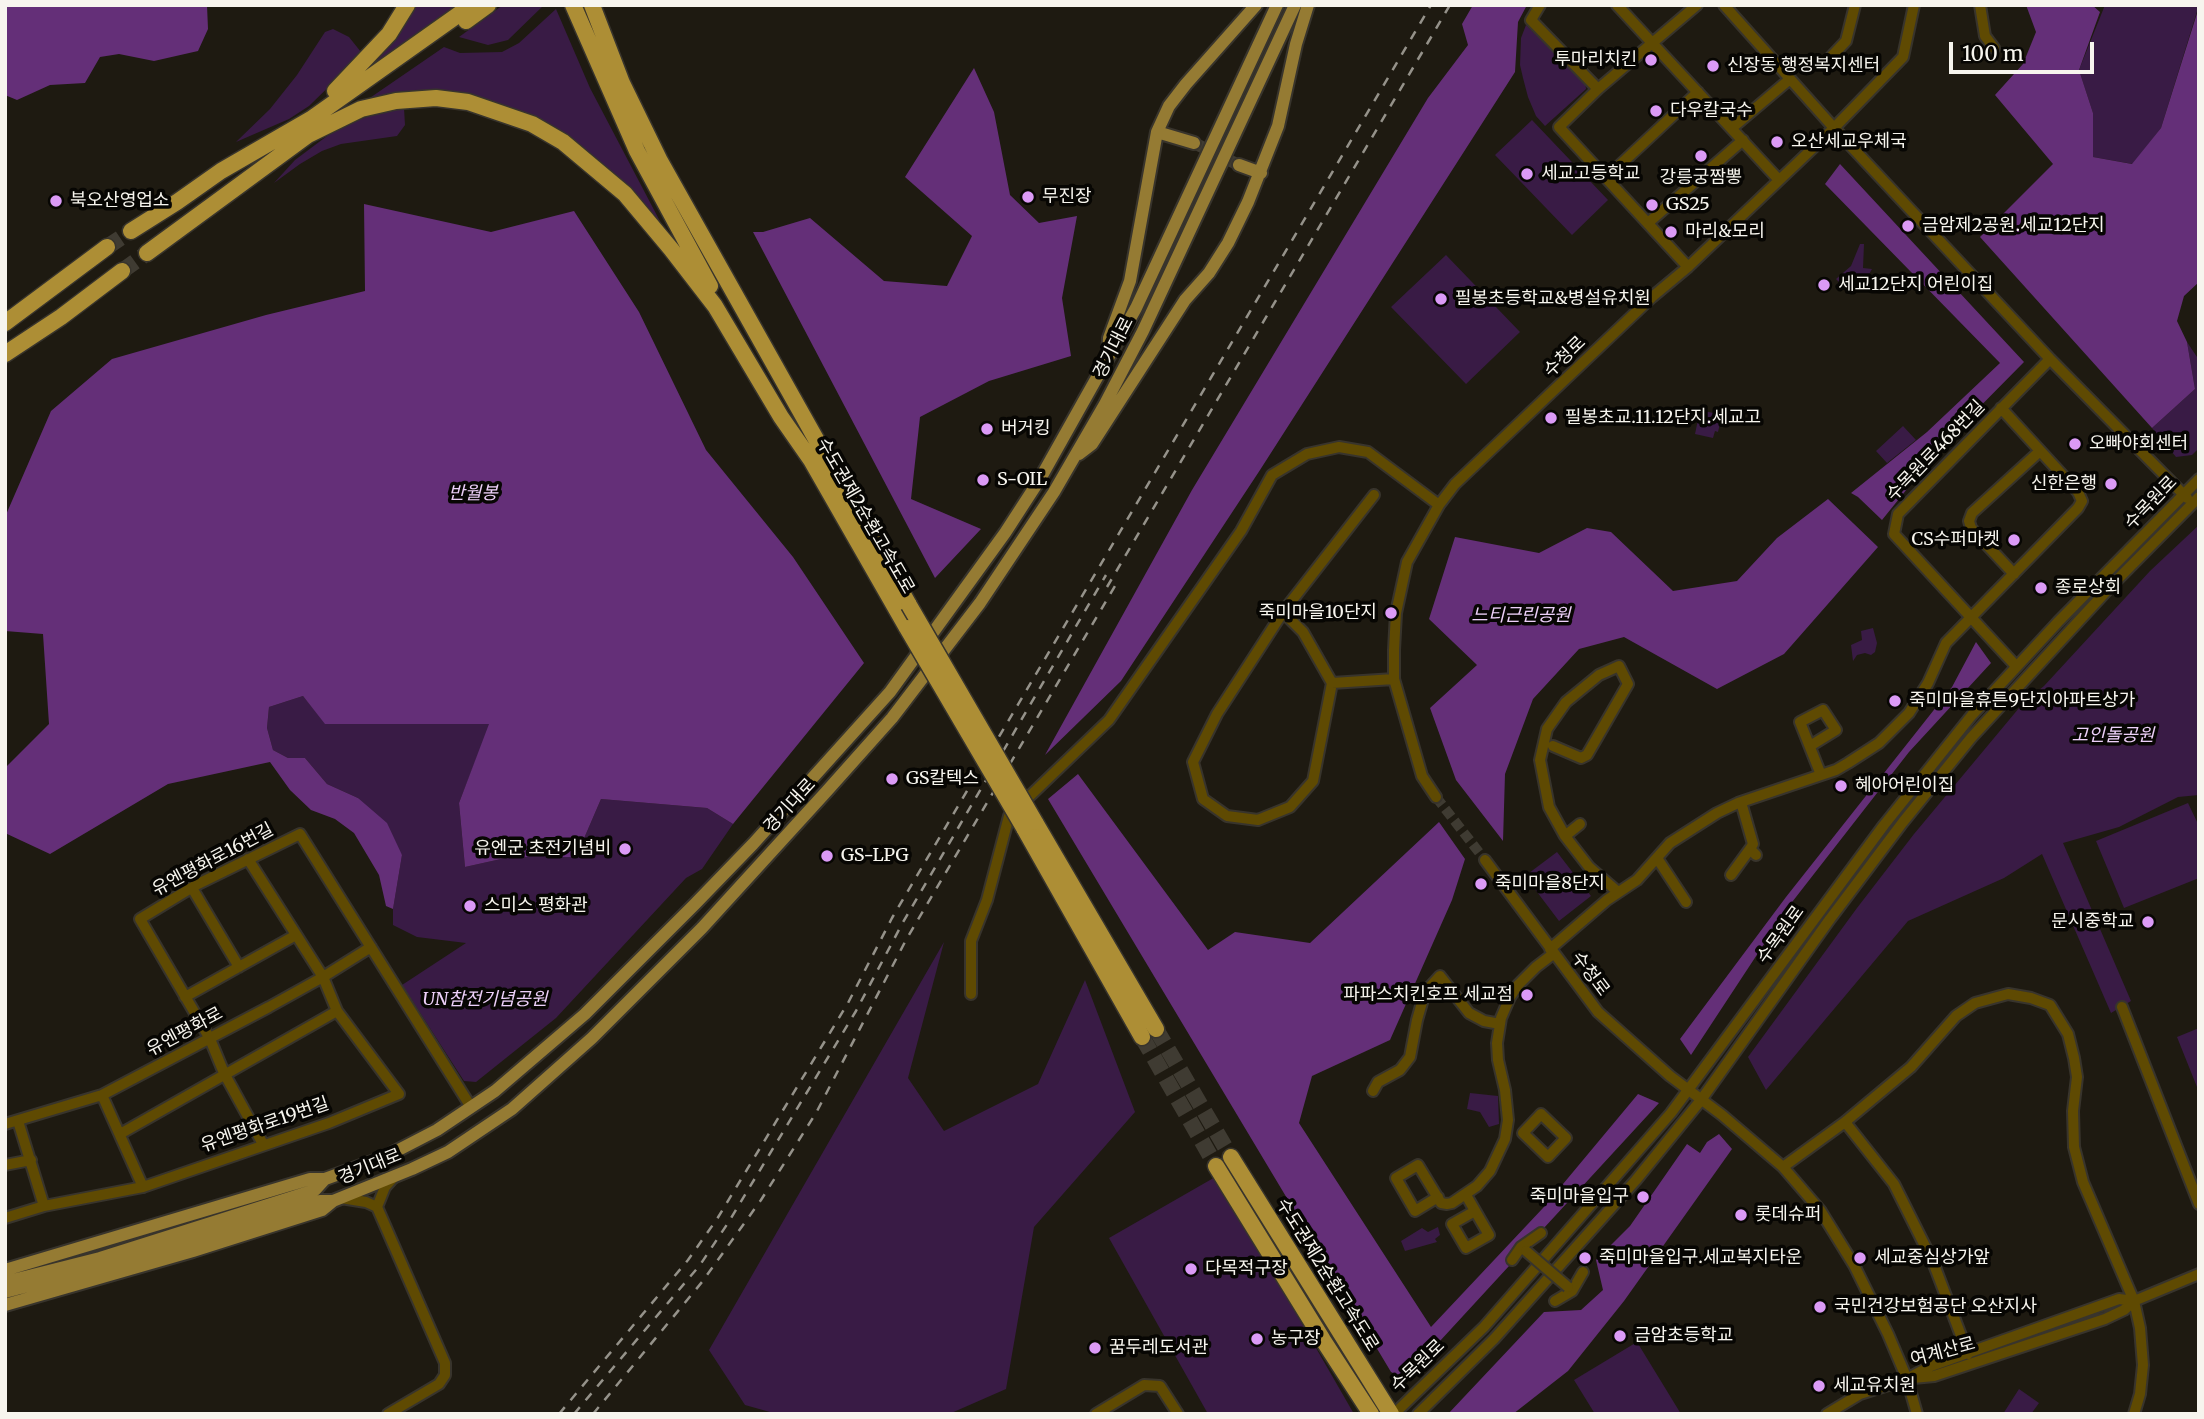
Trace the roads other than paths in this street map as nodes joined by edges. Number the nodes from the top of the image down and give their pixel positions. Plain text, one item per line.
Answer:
1 (407, 5) edge
2 (472, 5) edge
3 (488, 5) edge
4 (573, 5) edge
5 (592, 5) edge
6 (1256, 5) edge
7 (1277, 5) edge
8 (1295, 5) edge
9 (1308, 5) edge
10 (1540, 5) edge
11 (1617, 5) edge
12 (1697, 5) edge
13 (1724, 5) edge
14 (1855, 5) edge
15 (1914, 5) edge
16 (1980, 5) edge
17 (1653, 43) junction
18 (1994, 48) dead end
19 (1830, 58) dead end
20 (1790, 79) junction
21 (1598, 89) junction
22 (1698, 92) junction
23 (1732, 128) junction
24 (1834, 128) junction
25 (304, 130) junction
26 (1157, 132) junction
27 (1743, 140) junction
28 (1194, 143) tunnel mouth
29 (1239, 165) tunnel mouth
30 (1261, 173) junction
31 (1606, 178) junction
32 (1779, 180) junction
33 (1648, 223) junction
34 (131, 231) tunnel mouth
35 (107, 247) tunnel mouth
36 (147, 254) tunnel mouth
37 (1688, 267) junction
38 (122, 271) tunnel mouth
39 (5, 323) edge
40 (5, 354) edge
41 (2050, 359) junction
42 (1108, 361) junction
43 (2001, 408) junction
44 (2040, 451) junction
45 (1073, 459) junction
46 (813, 463) junction
47 (2199, 479) edge
48 (1374, 495) dead end
49 (2183, 495) junction
50 (2195, 500) edge
51 (1439, 505) junction
52 (2014, 574) junction
53 (1283, 612) junction
54 (1970, 617) junction
55 (2016, 666) junction
56 (1394, 679) junction
57 (1332, 683) junction
58 (1553, 746) dead end
59 (1810, 746) dead end
60 (1821, 775) junction
61 (1436, 797) tunnel mouth
62 (1741, 802) junction
63 (1580, 824) dead end
64 (1030, 825) junction
65 (1565, 836) junction
66 (1657, 858) junction
67 (248, 859) junction
68 (1485, 860) tunnel mouth
69 (1731, 876) dead end
70 (192, 888) junction
71 (1618, 892) junction
72 (1686, 902) dead end
73 (296, 935) junction
74 (371, 947) junction
75 (1552, 951) junction
76 (239, 967) junction
77 (323, 977) junction
78 (971, 994) dead end
79 (186, 997) junction
80 (2122, 1007) dead end
81 (337, 1011) junction
82 (1500, 1024) junction
83 (1149, 1033) tunnel mouth
84 (210, 1039) junction
85 (224, 1073) junction
86 (1688, 1090) junction
87 (1373, 1091) dead end
88 (102, 1094) junction
89 (1700, 1100) junction
90 (471, 1107) junction
91 (18, 1121) junction
92 (1845, 1122) junction
93 (5, 1124) edge
94 (1507, 1129) junction
95 (1523, 1133) dead end
96 (120, 1134) junction
97 (263, 1144) junction
98 (1231, 1157) tunnel mouth
99 (31, 1160) junction
100 (5, 1165) edge
101 (1216, 1166) tunnel mouth
102 (1783, 1167) junction
103 (394, 1177) junction
104 (325, 1179) junction
105 (144, 1186) junction
106 (1466, 1195) junction
107 (1438, 1197) dead end
108 (337, 1200) junction
109 (2199, 1204) edge
110 (44, 1206) junction
111 (377, 1207) junction
112 (1475, 1210) dead end
113 (5, 1219) edge
114 (1541, 1233) dead end
115 (1523, 1249) junction
116 (1512, 1260) dead end
117 (5, 1270) edge
118 (1583, 1272) dead end
119 (2199, 1274) edge
120 (5, 1282) edge
121 (1570, 1289) junction
122 (5, 1292) edge
123 (1555, 1301) dead end
124 (2134, 1301) junction
125 (5, 1305) edge
126 (1968, 1354) junction
127 (1907, 1379) junction
128 (388, 1414) edge
129 (1096, 1414) edge
130 (1178, 1414) edge
131 (1371, 1414) edge
132 (1392, 1414) edge
133 (1418, 1414) edge
134 (1827, 1414) edge
135 (1917, 1414) edge
136 (2134, 1414) edge

1 - 25 highway
2 - 25 highway
3 - 25 highway
4 - 46 highway, 수도권제2순환고속도로
5 - 64 highway, 수도권제2순환고속도로, bridge
6 - 26 main road
7 - 42 main road, 경기대로
8 - 45 main road, 경기대로
9 - 30 main road
10 - 21 street
11 - 17 street
12 - 17 street
13 - 20 street
14 - 19 street
15 - 24 street, 수청로
16 - 18 street
17 - 21 street
17 - 22 street
20 - 23 street
20 - 24 street
21 - 31 street
22 - 23 street
22 - 31 street
23 - 27 street
24 - 32 street, 수청로
24 - 41 street
25 - 34 highway
25 - 36 highway
25 - 46 highway
26 - 28 main road
26 - 42 main road
27 - 32 street
27 - 33 street
29 - 30 main road
30 - 45 main road
31 - 33 street
32 - 37 street, 수청로
33 - 37 street
35 - 39 highway
37 - 51 street, 수청로
38 - 40 highway
41 - 43 street, 수목원로468번길
41 - 49 street
42 - 90 main road, 경기대로
43 - 44 street
43 - 54 street, 수목원로468번길
44 - 52 street
44 - 52 street
45 - 103 main road, 경기대로
46 - 64 highway, 수도권제2순환고속도로, bridge
47 - 49 street, 수목원로
48 - 53 street
49 - 50 street
49 - 55 street, 수목원로
50 - 89 street, 수목원로
51 - 56 street, 수청로
51 - 78 street
52 - 54 street
53 - 57 street
53 - 57 street
54 - 55 street, 수목원로468번길
54 - 60 street
55 - 86 street, 수목원로
56 - 57 street
56 - 61 street, 수청로
58 - 65 street
59 - 60 street
60 - 62 street
62 - 66 street
62 - 69 street
63 - 65 street
64 - 83 highway, 수도권제2순환고속도로
65 - 71 street
66 - 71 street
66 - 72 street
67 - 70 street, 유엔평화로16번길
67 - 73 street, 유엔평화로19번길
67 - 74 street, 유엔평화로16번길
68 - 75 street, 수청로
70 - 76 street
70 - 79 street, 유엔평화로16번길
71 - 75 street
73 - 76 street
73 - 77 street, 유엔평화로19번길
74 - 77 street, 유엔평화로
74 - 90 street
75 - 82 street
75 - 86 street, 수청로
76 - 79 street
77 - 81 street, 유엔평화로19번길
77 - 84 street, 유엔평화로
79 - 84 street, 유엔평화로16번길
80 - 109 street
81 - 85 street
81 - 97 street, 유엔평화로19번길
82 - 87 street
82 - 94 street
84 - 85 street, 유엔평화로16번길
84 - 88 street, 유엔평화로
85 - 96 street
85 - 97 street, 유엔평화로16번길
86 - 89 street, 수청로
86 - 132 street, 수목원로
88 - 91 street, 유엔평화로
88 - 96 street
89 - 102 street, 수청로
89 - 133 street, 수목원로
90 - 104 main road, 경기대로
91 - 93 street, 유엔평화로
91 - 99 street
92 - 102 street
92 - 124 street
92 - 126 street
94 - 95 street
94 - 106 street
96 - 105 street
97 - 105 street, 유엔평화로19번길
98 - 132 highway, 수도권제2순환고속도로
99 - 100 street
99 - 110 street
101 - 131 highway, 수도권제2순환고속도로
102 - 127 street, 수청로
103 - 108 main road, 경기대로
103 - 111 street
104 - 117 main road
104 - 120 main road, 경기대로
105 - 110 street, 유엔평화로19번길
106 - 107 street
106 - 112 street
108 - 111 street
108 - 122 main road, 경기대로
108 - 125 main road
110 - 113 street, 유엔평화로19번길
111 - 128 street
114 - 115 street
115 - 116 street
115 - 121 street, bridge
118 - 121 street
119 - 124 street, 여계산로
121 - 123 street
124 - 126 street, 여계산로
124 - 127 street, 여계산로
124 - 136 street
126 - 127 street, 여계산로
127 - 134 street
127 - 135 street
129 - 130 street

